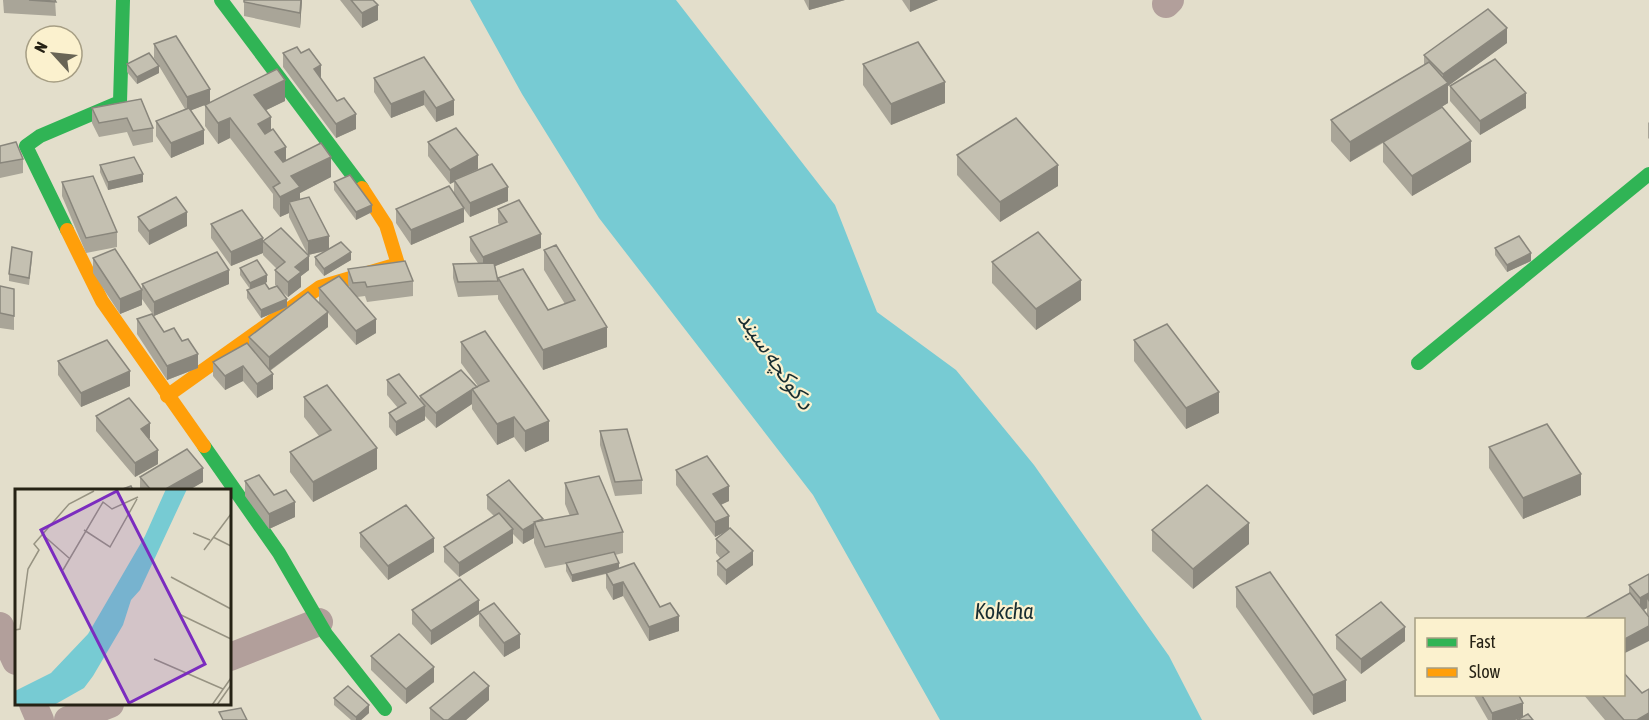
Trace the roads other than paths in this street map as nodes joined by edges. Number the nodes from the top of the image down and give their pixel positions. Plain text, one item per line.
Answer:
1 (123, 0) edge
2 (221, 0) edge
3 (1649, 174) edge
4 (1418, 363) dead end
5 (167, 396) junction
6 (319, 622) junction
7 (0, 626) edge
8 (231, 657) edge
9 (15, 659) edge
10 (33, 705) edge
11 (107, 705) edge
12 (385, 709) dead end
13 (40, 720) edge
14 (68, 720) edge

1 - 5 street
2 - 5 street
3 - 4 street
5 - 6 street
6 - 8 street
6 - 12 street
7 - 9 street
10 - 13 street
11 - 14 street

